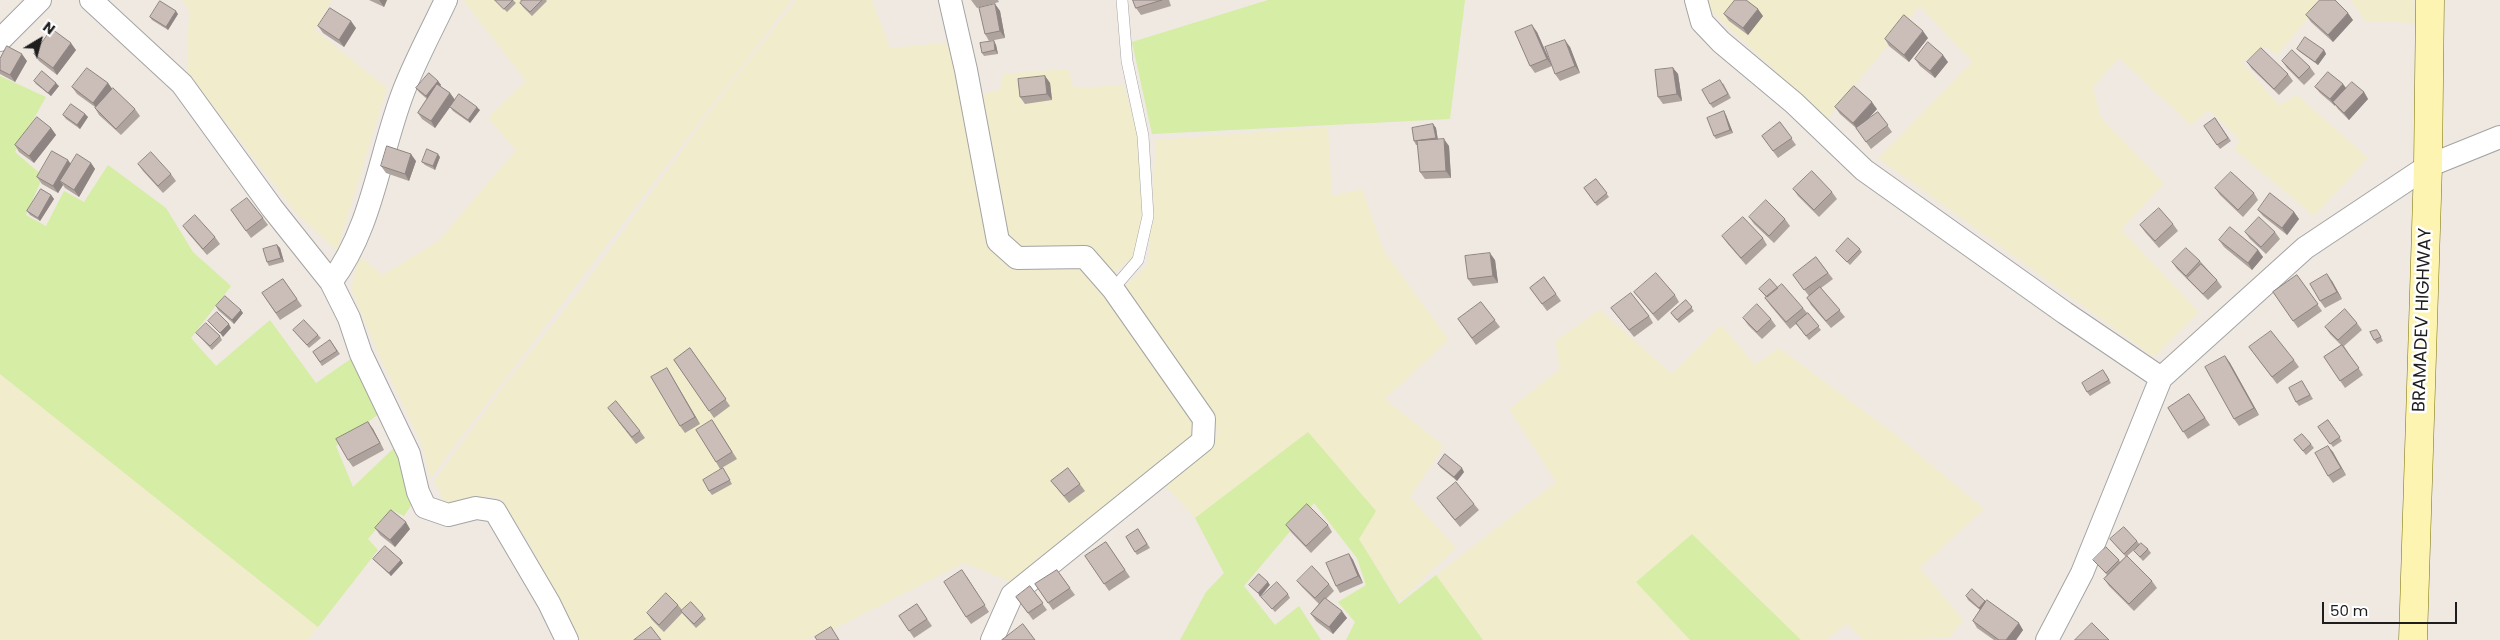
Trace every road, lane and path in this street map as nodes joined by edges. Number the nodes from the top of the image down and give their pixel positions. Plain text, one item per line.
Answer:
1 (40, 0) edge
2 (92, 0) edge
3 (446, 0) edge
4 (950, 0) edge
5 (1122, 0) edge
6 (1696, 0) edge
7 (2430, 0) edge
8 (0, 40) edge
9 (2500, 137) edge
10 (2428, 166) junction
11 (331, 282) junction
12 (1113, 289) junction
13 (2161, 378) junction
14 (567, 640) edge
15 (992, 640) edge
16 (2047, 640) edge
17 (2413, 640) edge

1 - 8 street
2 - 11 street
3 - 11 street
4 - 12 street
5 - 12 lane
6 - 13 street
7 - 10 street, BRAMADEV HIGHWAY
9 - 10 street
10 - 13 street
10 - 17 street, BRAMADEV HIGHWAY
11 - 14 street
12 - 15 street
13 - 16 street

